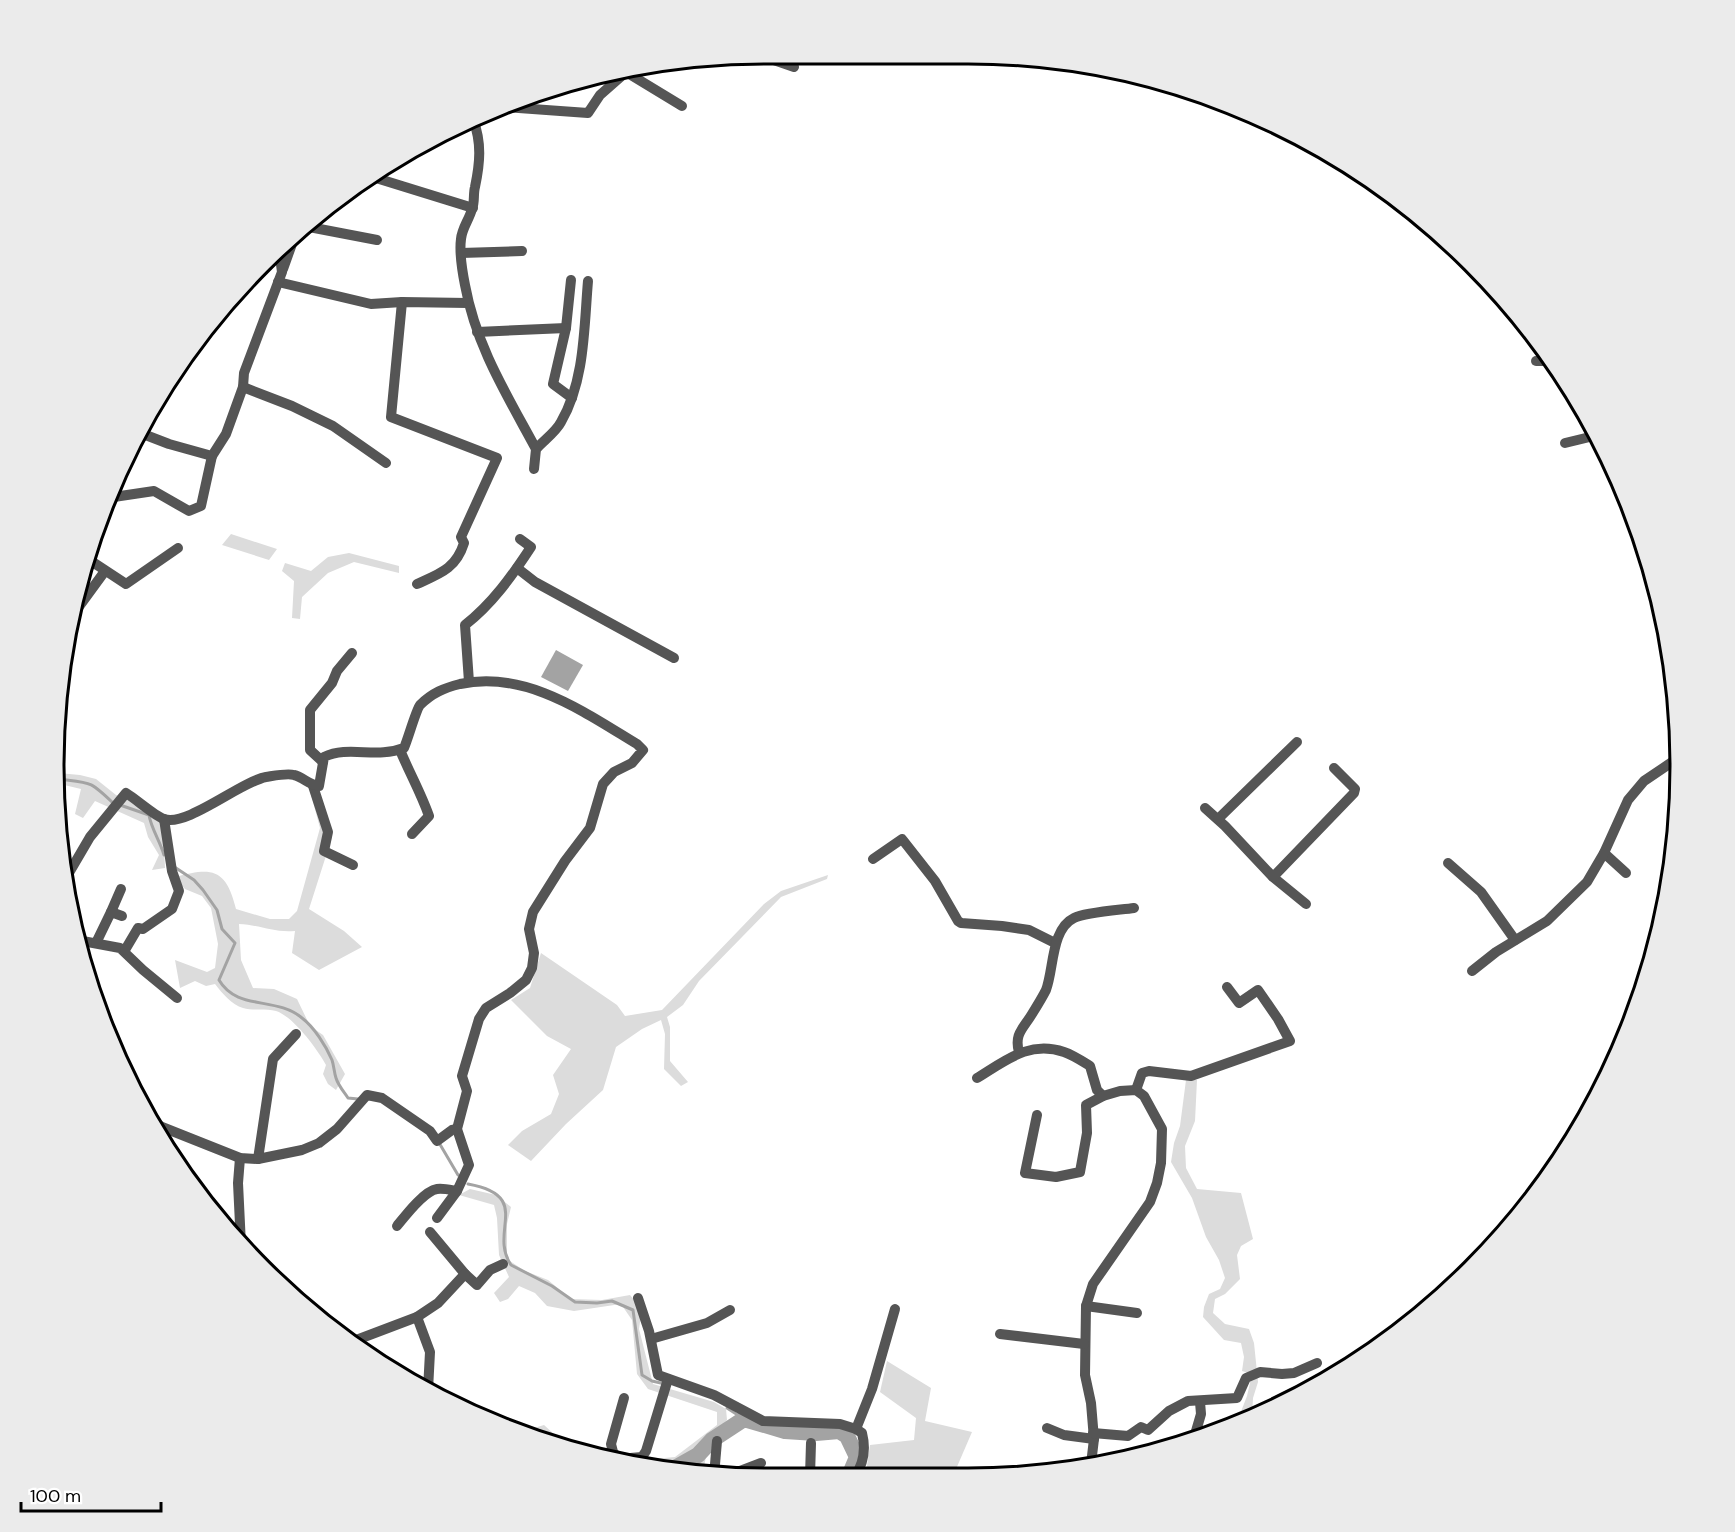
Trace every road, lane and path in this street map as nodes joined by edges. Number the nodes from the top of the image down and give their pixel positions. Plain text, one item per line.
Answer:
1 (785, 64) edge
2 (794, 67) dead end
3 (633, 77) edge
4 (616, 81) edge
5 (682, 106) dead end
6 (524, 108) edge
7 (474, 129) edge
8 (381, 180) edge
9 (473, 208) junction
10 (316, 228) edge
11 (377, 240) dead end
12 (522, 251) dead end
13 (289, 252) edge
14 (461, 253) junction
15 (279, 261) edge
16 (280, 277) junction
17 (571, 280) dead end
18 (588, 281) dead end
19 (402, 302) junction
20 (468, 303) junction
21 (566, 328) junction
22 (477, 332) junction
23 (1536, 362) dead end
24 (1542, 362) edge
25 (243, 387) junction
26 (572, 398) junction
27 (147, 436) edge
28 (1588, 437) edge
29 (1565, 443) dead end
30 (536, 449) junction
31 (212, 456) junction
32 (386, 463) dead end
33 (534, 469) dead end
34 (119, 496) edge
35 (520, 539) dead end
36 (178, 548) dead end
37 (95, 564) edge
38 (517, 568) junction
39 (105, 571) junction
40 (417, 584) dead end
41 (85, 599) edge
42 (352, 653) dead end
43 (674, 658) dead end
44 (469, 682) junction
45 (1297, 742) dead end
46 (400, 750) junction
47 (323, 762) junction
48 (1670, 763) edge
49 (1334, 768) dead end
50 (313, 786) junction
51 (1205, 808) dead end
52 (164, 819) junction
53 (1218, 819) junction
54 (412, 834) dead end
55 (1604, 853) junction
56 (873, 859) dead end
57 (1448, 864) dead end
58 (353, 865) dead end
59 (72, 867) edge
60 (1626, 873) dead end
61 (1273, 877) junction
62 (121, 889) dead end
63 (1306, 904) dead end
64 (1134, 908) dead end
65 (1515, 940) junction
66 (87, 942) edge
67 (96, 943) junction
68 (1055, 943) junction
69 (125, 950) junction
70 (1472, 971) dead end
71 (1227, 987) dead end
72 (177, 998) dead end
73 (296, 1034) dead end
74 (1019, 1052) junction
75 (977, 1078) dead end
76 (1136, 1090) junction
77 (1103, 1096) junction
78 (1037, 1115) dead end
79 (165, 1128) edge
80 (457, 1129) junction
81 (240, 1158) junction
82 (258, 1159) junction
83 (457, 1191) junction
84 (437, 1218) dead end
85 (397, 1226) dead end
86 (241, 1231) edge
87 (430, 1232) dead end
88 (503, 1264) dead end
89 (465, 1274) junction
90 (638, 1298) dead end
91 (1086, 1306) junction
92 (895, 1309) dead end
93 (730, 1310) dead end
94 (1137, 1313) dead end
95 (417, 1317) junction
96 (1000, 1334) dead end
97 (361, 1338) edge
98 (651, 1339) junction
99 (1084, 1344) junction
100 (1317, 1363) dead end
101 (668, 1379) junction
102 (428, 1381) edge
103 (624, 1398) dead end
104 (1200, 1402) junction
105 (1047, 1428) dead end
106 (856, 1429) junction
107 (1197, 1429) edge
108 (1094, 1436) junction
109 (717, 1441) dead end
110 (811, 1443) dead end
111 (613, 1450) edge
112 (643, 1456) edge
113 (1091, 1456) edge
114 (761, 1464) dead end
115 (715, 1465) edge
116 (751, 1467) edge
117 (810, 1468) edge
118 (860, 1468) edge

1 - 2 street
3 - 5 street
4 - 6 street
7 - 9 street
8 - 9 street
9 - 14 street
10 - 11 street
12 - 14 street
13 - 16 street
14 - 20 street
15 - 16 street
16 - 19 street
16 - 25 street
17 - 21 street
18 - 26 street
19 - 20 street
19 - 40 street
20 - 22 street
21 - 22 street
21 - 26 street
22 - 30 street
23 - 24 street
25 - 31 street
25 - 32 street
26 - 30 street
27 - 31 street
28 - 29 street
30 - 33 street
31 - 34 street
35 - 38 street
36 - 39 street
37 - 39 street
38 - 43 street
38 - 44 street
39 - 41 street
42 - 47 street
44 - 46 street
44 - 80 street
45 - 53 street
46 - 47 street
46 - 54 street
47 - 50 street
48 - 55 street
49 - 61 street
50 - 52 street
50 - 58 street
51 - 53 street
52 - 59 street
52 - 69 street
53 - 61 street
55 - 60 street
55 - 65 street
56 - 68 street
57 - 65 street
61 - 63 street
62 - 67 street
64 - 68 street
65 - 70 street
66 - 67 street
67 - 69 street
68 - 74 street
69 - 72 street
71 - 76 street
73 - 82 street
74 - 75 street
74 - 77 street
76 - 77 street
76 - 91 street
77 - 78 street
79 - 81 street
80 - 82 street
80 - 83 street
81 - 82 street
81 - 86 street
83 - 84 street
83 - 85 street
87 - 89 street
88 - 89 street
89 - 95 street
90 - 98 street
91 - 94 street
91 - 99 street
92 - 106 street
93 - 98 street
95 - 97 street
95 - 102 street
96 - 99 street
98 - 101 street
99 - 108 street
100 - 104 street
101 - 106 street
101 - 112 street
103 - 111 street
104 - 107 street
104 - 108 street
105 - 108 street
106 - 118 street
108 - 113 street
109 - 115 street
110 - 117 street
114 - 116 street

